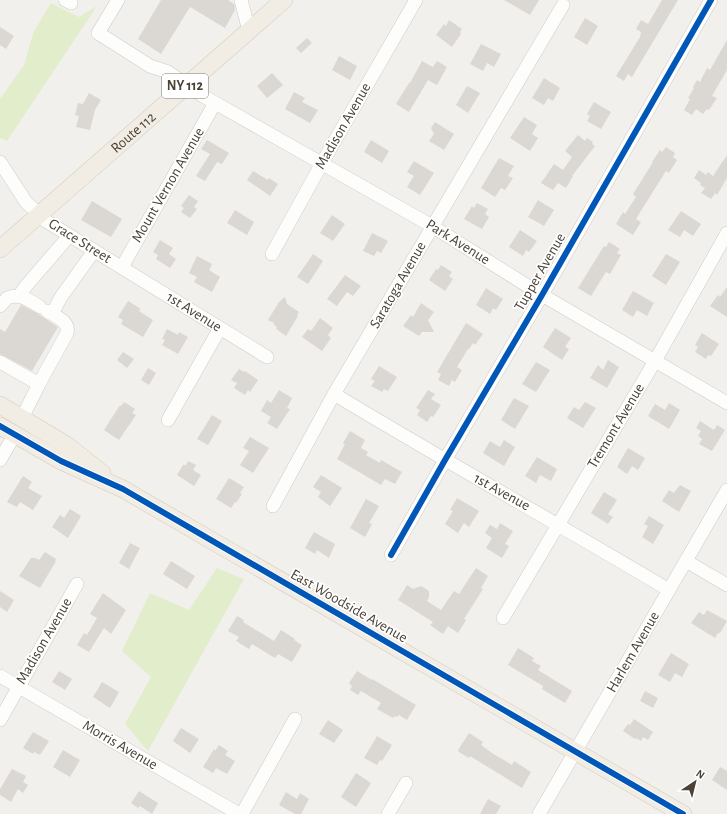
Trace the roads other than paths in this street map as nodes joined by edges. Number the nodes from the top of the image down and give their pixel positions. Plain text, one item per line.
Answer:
1 (118, 0) edge
2 (241, 0) edge
3 (416, 0) edge
4 (711, 0) edge
5 (276, 3) edge
6 (563, 5) dead end
7 (249, 31) junction
8 (186, 85) junction
9 (215, 103) junction
10 (322, 163) junction
11 (1, 167) edge
12 (39, 214) junction
13 (432, 226) junction
14 (727, 233) edge
15 (69, 236) junction
16 (0, 249) edge
17 (94, 251) junction
18 (272, 254) dead end
19 (122, 267) junction
20 (542, 295) junction
21 (19, 296) junction
22 (0, 306) edge
23 (46, 311) junction
24 (220, 328) junction
25 (266, 357) dead end
26 (655, 361) junction
27 (0, 362) edge
28 (39, 384) junction
29 (334, 394) junction
30 (727, 403) edge
31 (0, 405) edge
32 (22, 418) junction
33 (168, 420) dead end
34 (0, 426) edge
35 (15, 434) junction
36 (0, 460) edge
37 (445, 460) junction
38 (122, 489) junction
39 (727, 490) edge
40 (273, 506) dead end
41 (558, 524) junction
42 (390, 555) dead end
43 (686, 561) junction
44 (77, 584) dead end
45 (727, 585) edge
46 (669, 590) junction
47 (503, 618) dead end
48 (0, 676) edge
49 (18, 687) junction
50 (0, 720) edge
51 (295, 720) dead end
52 (575, 751) junction
53 (406, 783) dead end
54 (240, 814) edge
55 (388, 814) edge
56 (539, 814) edge
57 (683, 814) edge

1 - 8 street, Park Avenue
2 - 7 street
3 - 10 street, Madison Avenue
4 - 20 street, Tupper Avenue
5 - 7 main road, Route 112 / NY 112
6 - 13 street, Saratoga Avenue
7 - 8 main road, Route 112 / NY 112
8 - 9 street, Park Avenue
8 - 12 main road, Route 112 / NY 112
9 - 10 street, Park Avenue
9 - 19 street, Mount Vernon Avenue
10 - 13 street, Park Avenue
10 - 18 street, Madison Avenue
11 - 12 street, Grace Street
12 - 15 street, Grace Street
12 - 16 main road, Route 112 / NY 112
13 - 20 street, Park Avenue
13 - 29 street, Saratoga Avenue
14 - 26 street, Tremont Avenue
15 - 17 street, Grace Street
15 - 21 street
17 - 19 street, Grace Street
17 - 23 street
19 - 24 street, 1st Avenue
20 - 26 street, Park Avenue
20 - 37 street, Tupper Avenue
21 - 22 street
21 - 23 street
23 - 28 street
24 - 25 street, 1st Avenue
24 - 33 street
26 - 30 street, Park Avenue
26 - 41 street, Tremont Avenue
27 - 28 street
28 - 32 street
29 - 37 street, 1st Avenue
29 - 40 street, Saratoga Avenue
31 - 32 main road, East Woodside Avenue
32 - 38 main road, East Woodside Avenue
34 - 35 main road, East Woodside Avenue
35 - 36 street
35 - 38 main road, East Woodside Avenue
37 - 41 street, 1st Avenue
37 - 42 street, Tupper Avenue
38 - 52 main road, East Woodside Avenue
39 - 43 street, Harlem Avenue
41 - 46 street, 1st Avenue
41 - 47 street, Tremont Avenue
43 - 45 street
43 - 46 street, Harlem Avenue
44 - 49 street, Madison Avenue
46 - 52 street, Harlem Avenue
48 - 49 street, Morris Avenue
49 - 50 street, Madison Avenue
49 - 54 street, Morris Avenue
51 - 54 street
52 - 56 street, Harlem Avenue
52 - 57 main road, East Woodside Avenue
53 - 55 street

